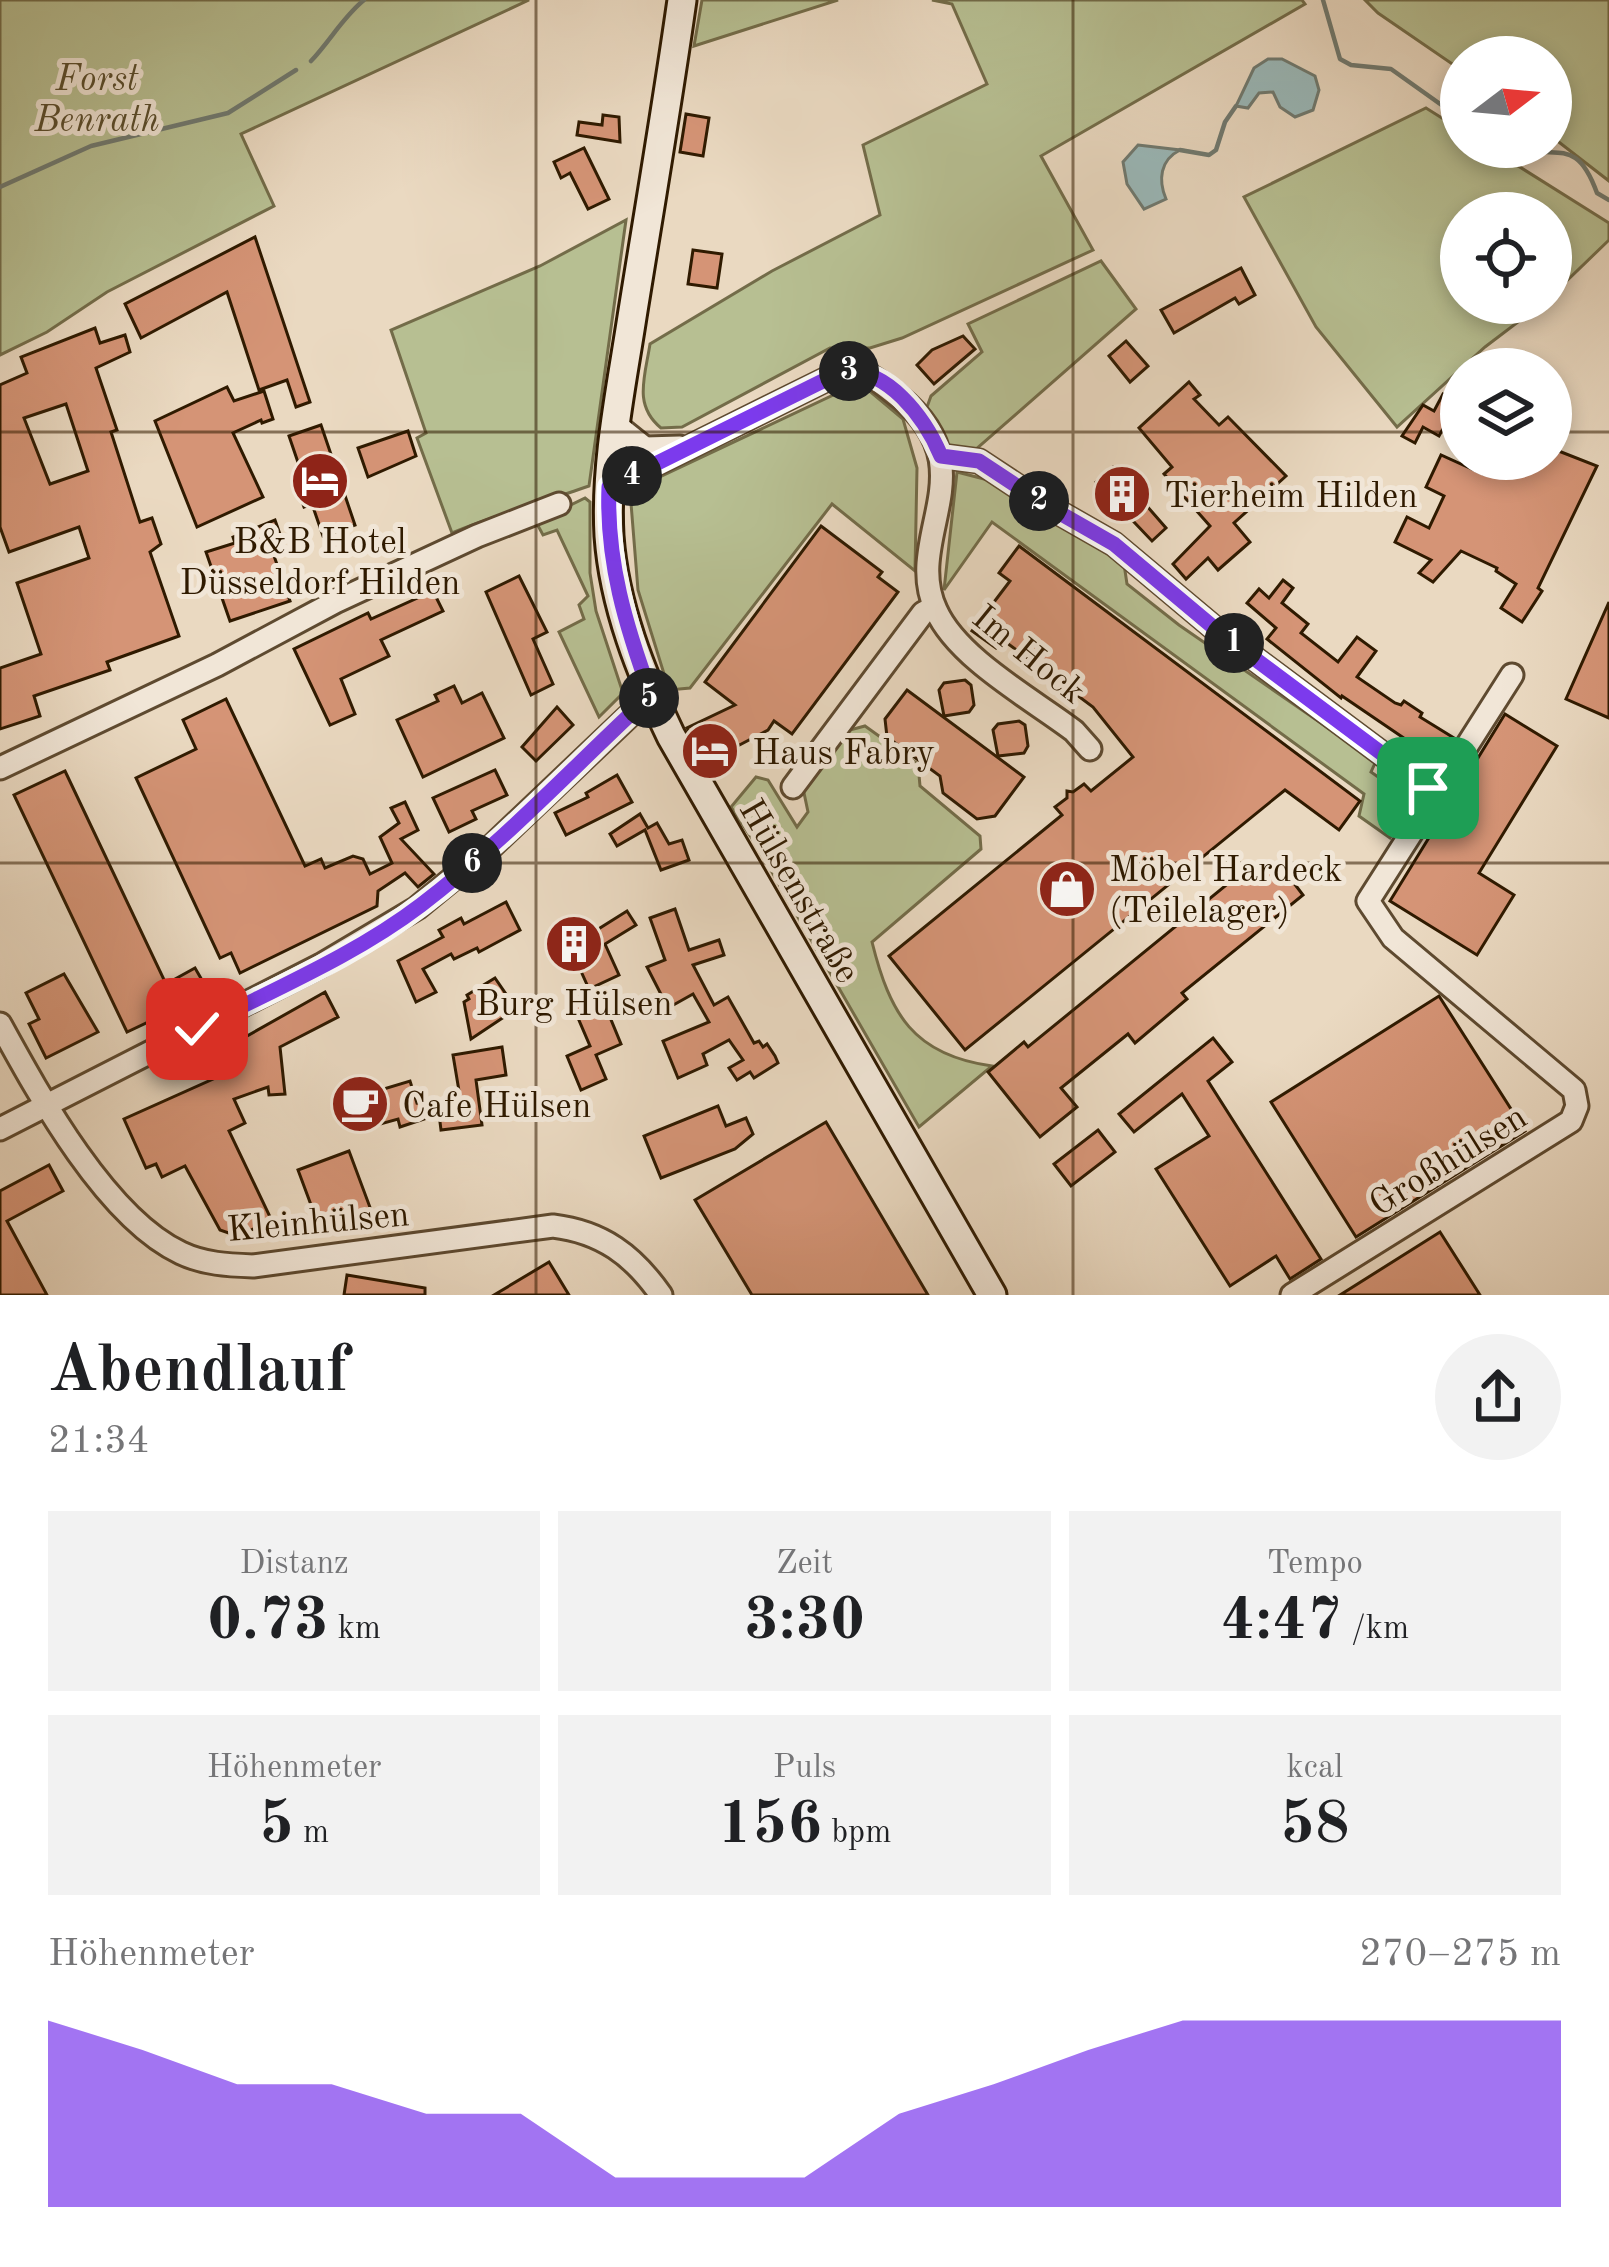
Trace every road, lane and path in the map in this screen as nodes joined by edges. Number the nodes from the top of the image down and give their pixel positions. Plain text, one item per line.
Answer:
1 (682, 0) edge
2 (615, 424) junction
3 (692, 445) junction
4 (941, 456) junction
5 (609, 487) junction
6 (559, 504) dead end
7 (934, 607) junction
8 (1512, 675) dead end
9 (651, 695) junction
10 (1090, 748) dead end
11 (0, 768) edge
12 (793, 787) dead end
13 (1428, 788) dead end
14 (0, 1024) edge
15 (46, 1106) junction
16 (0, 1129) edge
17 (661, 1295) edge
18 (992, 1295) edge
19 (1292, 1295) edge

1 - 2 main road, Hülsenstraße
2 - 3 street
2 - 5 main road, Hülsenstraße
3 - 4 street
3 - 5 street
4 - 7 street, Im Hock
4 - 13 street
5 - 9 main road, Hülsenstraße
6 - 11 street
7 - 10 street, Im Hock
7 - 12 street, Im Hock
8 - 19 street, Großhülsen
9 - 15 street
9 - 18 main road, Hülsenstraße
14 - 15 street, Kleinhülsen
15 - 16 street
15 - 17 street, Kleinhülsen

